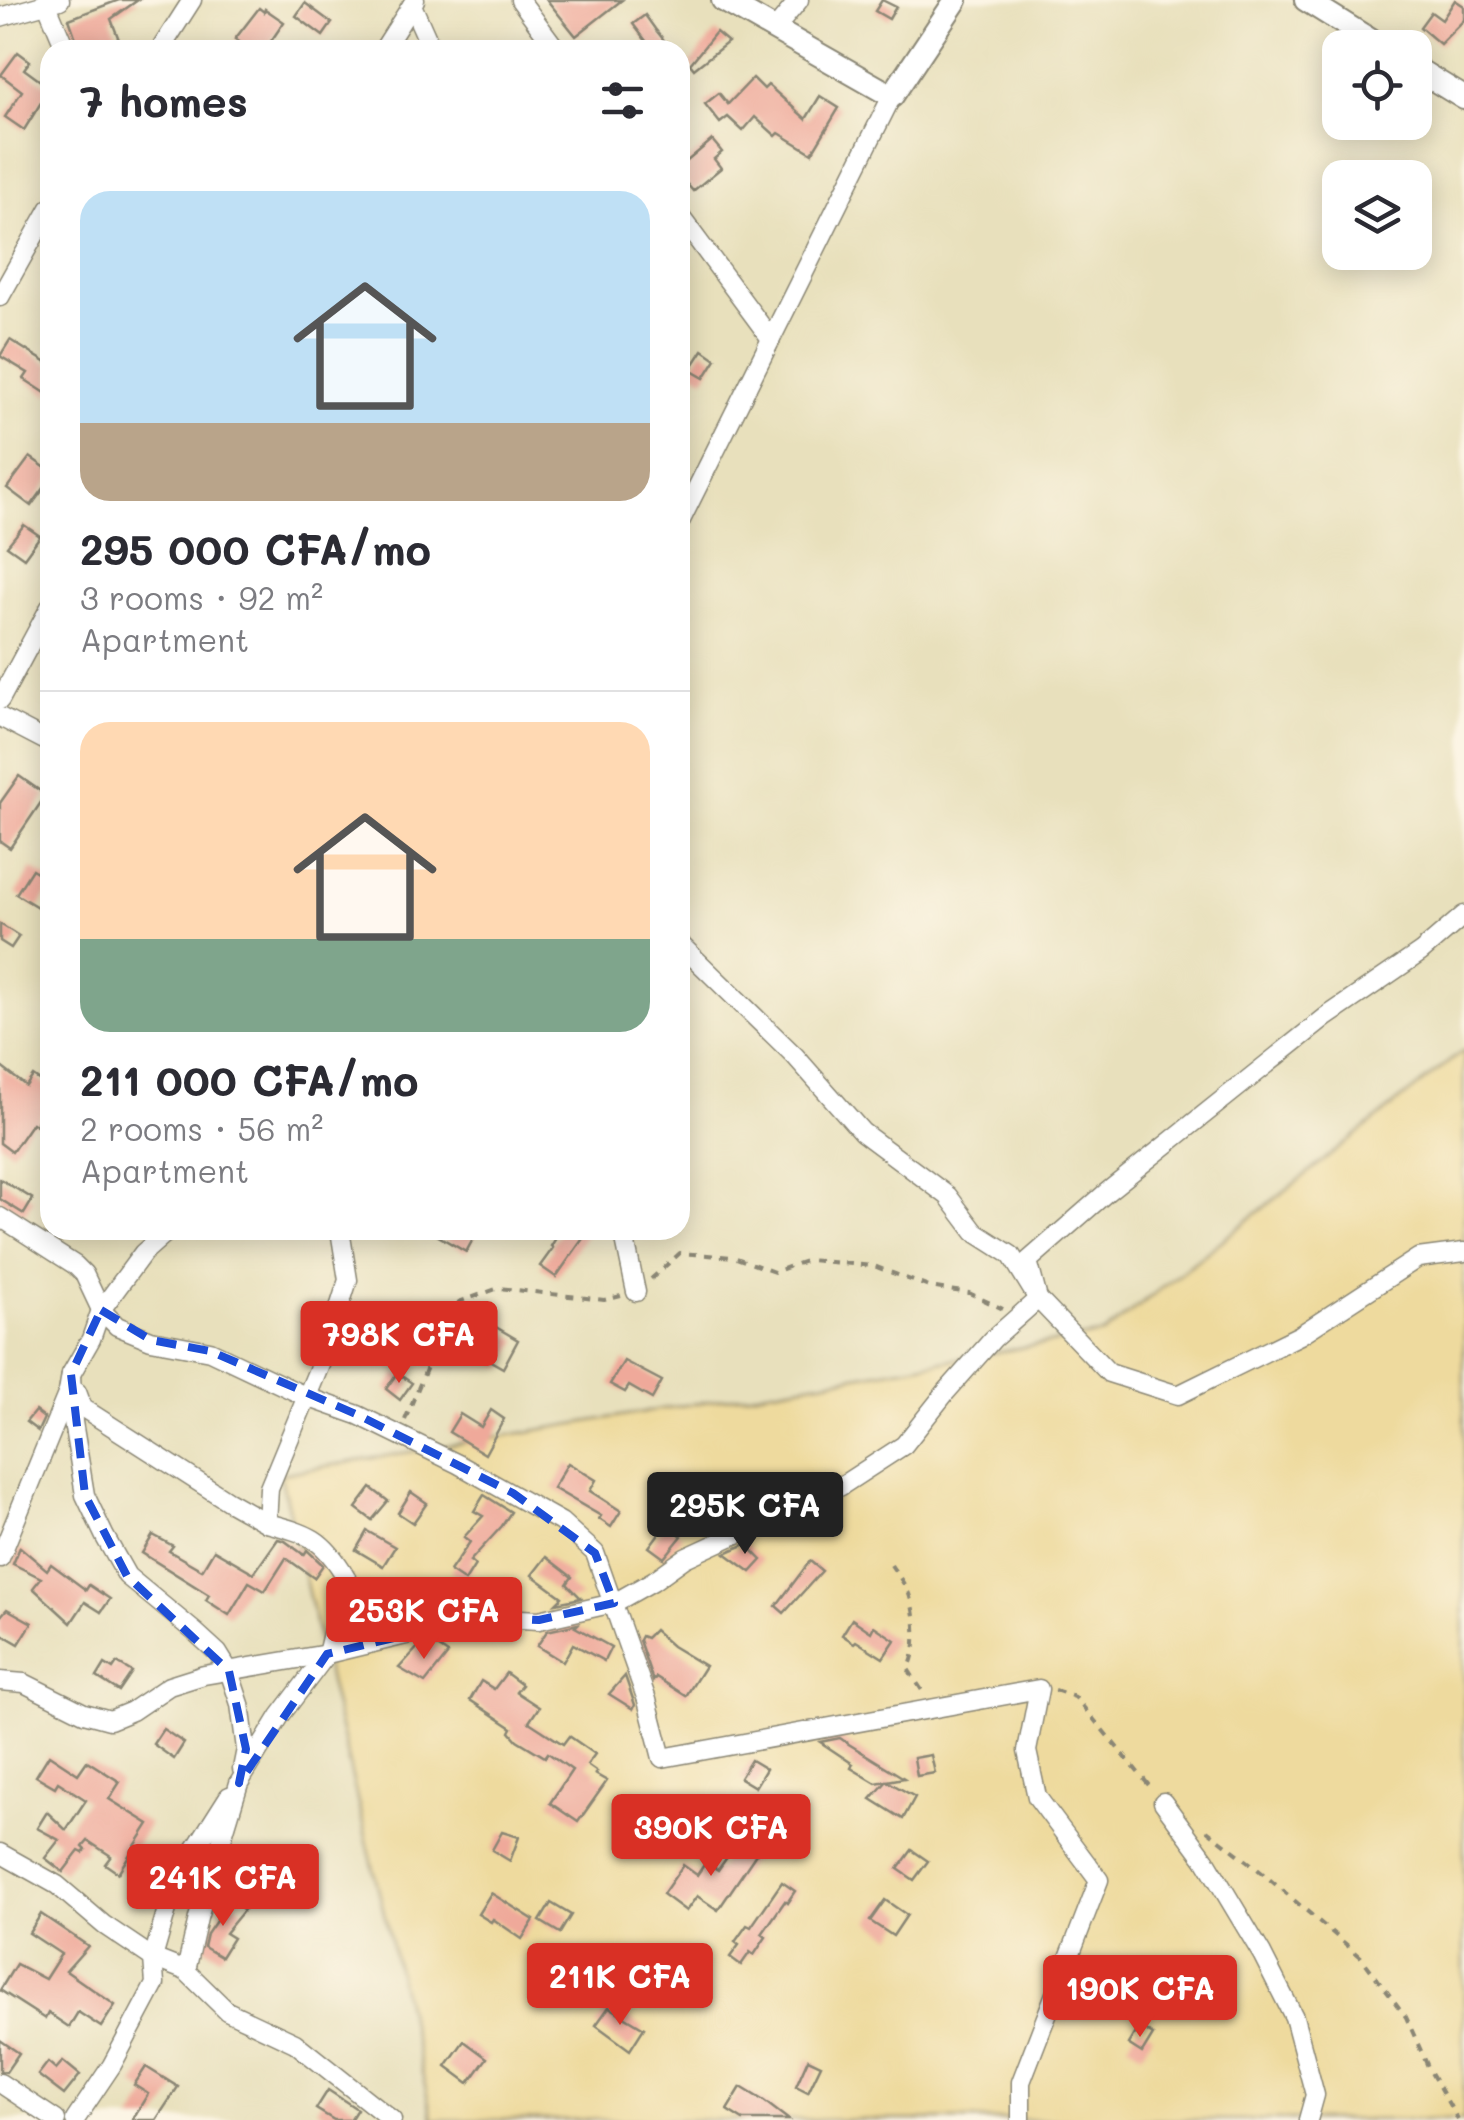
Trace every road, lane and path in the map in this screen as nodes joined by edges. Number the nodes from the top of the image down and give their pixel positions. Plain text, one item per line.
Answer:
1 (192, 0) edge
2 (520, 0) edge
3 (723, 0) edge
4 (799, 0) edge
5 (956, 0) edge
6 (1306, 0) edge
7 (51, 1) edge
8 (414, 3) edge
9 (0, 17) edge
10 (775, 30) junction
11 (1354, 30) edge
12 (63, 40) edge
13 (166, 40) edge
14 (390, 40) edge
15 (428, 40) edge
16 (550, 40) edge
17 (1432, 78) edge
18 (892, 96) junction
19 (1464, 98) edge
20 (40, 226) edge
21 (690, 230) edge
22 (0, 297) edge
23 (771, 339) junction
24 (690, 502) edge
25 (40, 626) edge
26 (0, 700) edge
27 (0, 717) edge
28 (40, 738) edge
29 (1464, 915) edge
30 (690, 954) edge
31 (0, 1218) edge
32 (157, 1240) edge
33 (342, 1240) edge
34 (624, 1240) edge
35 (1464, 1252) edge
36 (636, 1292) junction
37 (1038, 1300) junction
38 (101, 1310) junction
39 (71, 1374) junction
40 (307, 1396) junction
41 (399, 1433) junction
42 (267, 1523) junction
43 (0, 1558) edge
44 (614, 1602) junction
45 (327, 1654) junction
46 (229, 1671) junction
47 (0, 1681) edge
48 (239, 1783) junction
49 (1163, 1802) dead end
50 (0, 1853) edge
51 (153, 1958) junction
52 (186, 1971) junction
53 (0, 2083) edge
54 (56, 2120) edge
55 (75, 2120) edge
56 (392, 2120) edge
57 (1022, 2120) edge
58 (1308, 2120) edge

1 - 13 street
2 - 16 street
3 - 10 street
4 - 10 street
5 - 18 street
6 - 11 street
7 - 9 street
7 - 12 street
8 - 14 street
8 - 15 street
10 - 18 street
17 - 19 street
18 - 23 street
20 - 22 street
21 - 23 street
23 - 24 street
25 - 26 street
27 - 28 street
29 - 37 street
30 - 37 street
31 - 38 street
32 - 38 street
33 - 40 street
34 - 36 street
35 - 37 street
36 - 37 path
36 - 41 path
37 - 44 street
38 - 39 street
38 - 40 street
39 - 42 street
39 - 43 street
39 - 46 street
40 - 41 street
40 - 42 street
41 - 44 street
42 - 45 street
44 - 45 street
44 - 57 street
45 - 46 street
45 - 48 street
46 - 47 street
46 - 48 street
48 - 51 street
48 - 52 street
49 - 58 street
50 - 51 street
51 - 52 street
51 - 55 street
52 - 56 street
53 - 54 street

